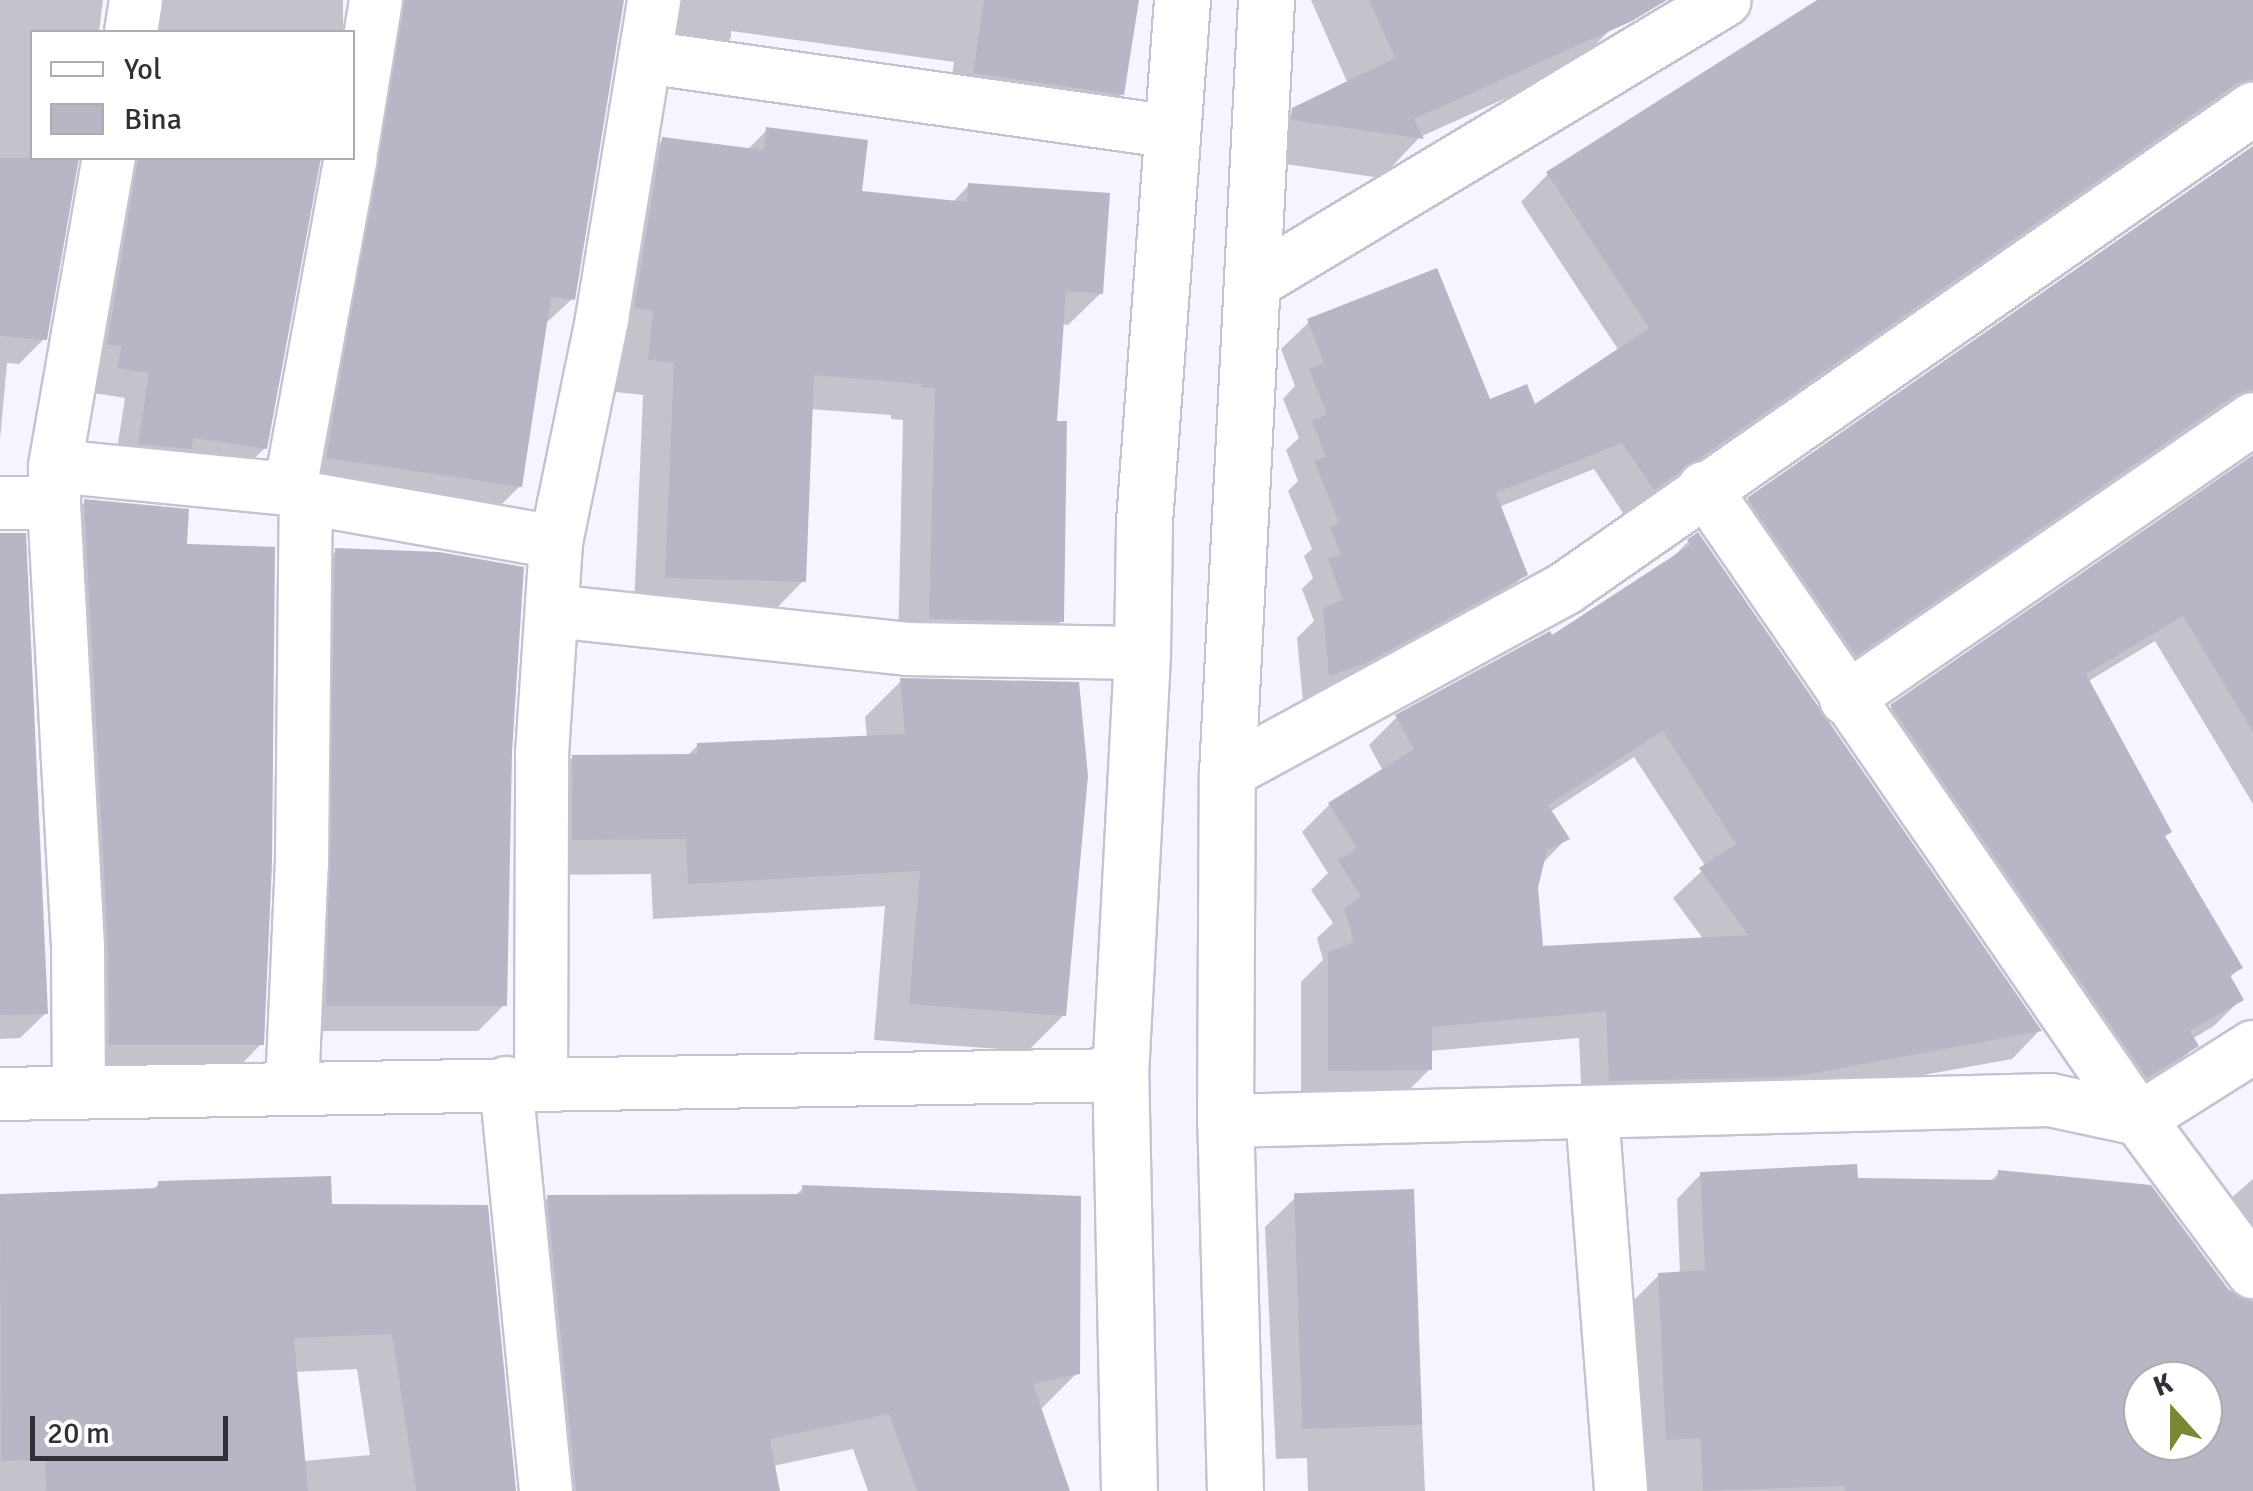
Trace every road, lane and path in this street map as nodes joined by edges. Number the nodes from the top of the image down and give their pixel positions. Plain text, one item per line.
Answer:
1 (136, 0) edge
2 (376, 0) edge
3 (654, 0) edge
4 (1182, 0) edge
5 (1266, 0) edge
6 (1724, 0) edge
7 (131, 30) edge
8 (645, 56) junction
9 (2253, 108) edge
10 (355, 129) edge
11 (1173, 132) junction
12 (109, 160) edge
13 (350, 160) edge
14 (1254, 284) junction
15 (2253, 419) edge
16 (54, 485) junction
17 (1704, 488) junction
18 (298, 493) junction
19 (0, 504) edge
20 (556, 542) junction
21 (553, 611) junction
22 (1142, 653) junction
23 (1846, 699) junction
24 (1227, 773) junction
25 (2253, 1047) edge
26 (1120, 1075) junction
27 (524, 1084) junction
28 (292, 1089) junction
29 (79, 1093) junction
30 (0, 1094) edge
31 (1592, 1114) junction
32 (2139, 1118) junction
33 (1225, 1120) junction
34 (2253, 1272) edge
35 (546, 1491) edge
36 (1128, 1491) edge
37 (1235, 1491) edge
38 (1621, 1491) edge

1 - 7 street
2 - 10 street
3 - 8 street
4 - 11 street
5 - 14 street
6 - 14 street
8 - 11 street
8 - 20 street
9 - 17 street
11 - 22 street
12 - 16 street
13 - 18 street
14 - 24 street
15 - 23 street
16 - 18 street
16 - 19 street
16 - 29 street
17 - 23 street
17 - 24 street
18 - 20 street
18 - 28 street
20 - 21 street
21 - 22 street
21 - 27 street
22 - 26 street
23 - 32 street
24 - 33 street
25 - 32 street
26 - 27 street
26 - 36 street
27 - 28 street
27 - 35 street
28 - 29 street
29 - 30 street
31 - 32 street
31 - 33 street
31 - 38 street
32 - 34 street
33 - 37 street

